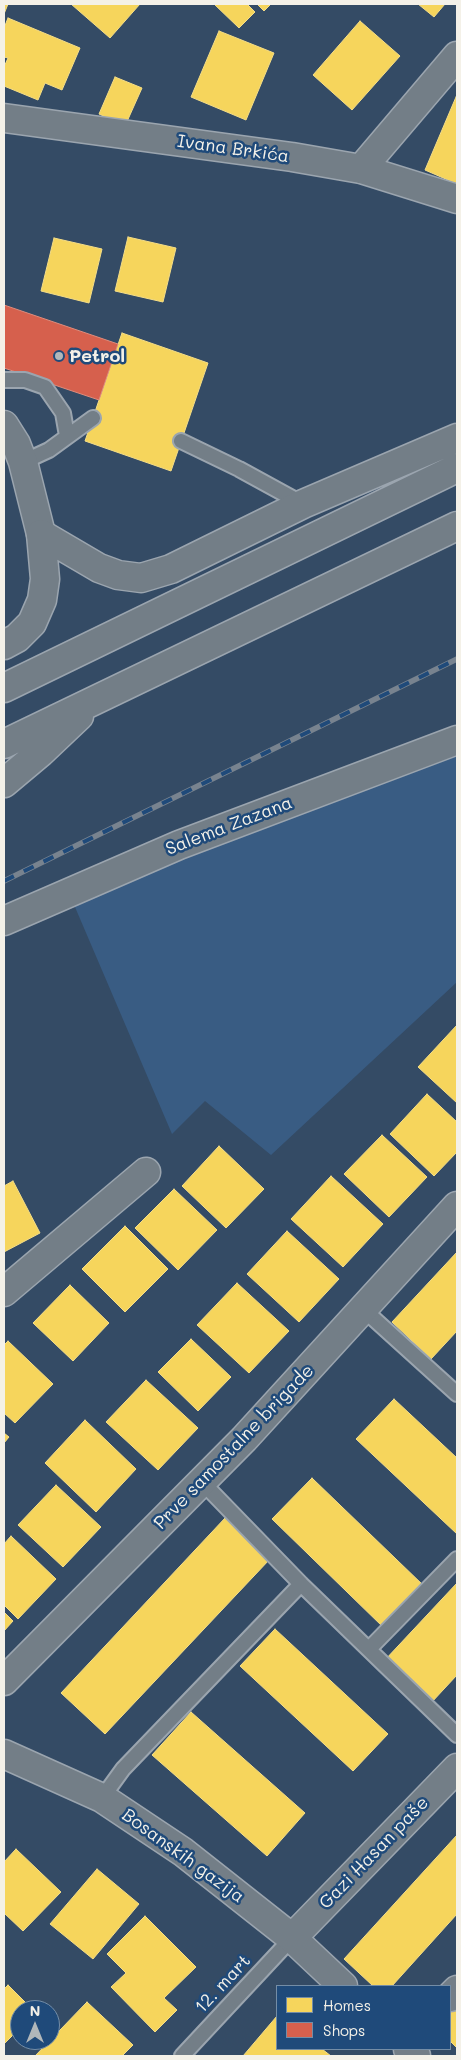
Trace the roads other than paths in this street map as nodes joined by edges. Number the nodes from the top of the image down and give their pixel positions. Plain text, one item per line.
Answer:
1 (457, 56) edge
2 (4, 118) edge
3 (361, 169) junction
4 (457, 199) edge
5 (4, 380) edge
6 (93, 418) dead end
7 (4, 425) edge
8 (67, 436) junction
9 (457, 438) edge
10 (181, 441) dead end
11 (23, 462) junction
12 (457, 468) edge
13 (302, 504) junction
14 (457, 526) edge
15 (41, 534) junction
16 (4, 645) edge
17 (4, 688) edge
18 (98, 698) junction
19 (457, 740) edge
20 (4, 744) edge
21 (4, 783) edge
22 (4, 920) edge
23 (146, 1172) dead end
24 (457, 1206) edge
25 (4, 1292) edge
26 (363, 1309) junction
27 (457, 1394) edge
28 (202, 1482) junction
29 (457, 1558) edge
30 (301, 1584) junction
31 (369, 1649) junction
32 (4, 1682) edge
33 (457, 1735) edge
34 (4, 1754) edge
35 (457, 1768) edge
36 (102, 1798) junction
37 (292, 1938) junction
38 (342, 1985) edge
39 (182, 2056) edge

1 - 3 main road
2 - 3 main road, Ivana Brkića
3 - 4 main road, Ivana Brkića
5 - 8 lane
6 - 8 lane
7 - 11 main road
8 - 11 lane
9 - 13 main road
10 - 13 lane
11 - 15 main road
12 - 17 main road
13 - 15 main road
14 - 18 main road
15 - 16 main road
18 - 20 main road
18 - 21 main road
19 - 22 main road, Salema Zazana
23 - 25 main road
24 - 26 main road, Prve samostalne brigade
26 - 27 lane
26 - 28 main road, Prve samostalne brigade
28 - 30 lane
28 - 32 main road, Prve samostalne brigade
29 - 31 lane
30 - 31 lane
30 - 36 lane
31 - 33 lane
34 - 36 main road, Bosanskih gazija
35 - 37 main road, Gazi Hasan paše
36 - 37 main road, Bosanskih gazija
37 - 38 main road, Bosanskih gazija
37 - 39 lane, 12. mart

